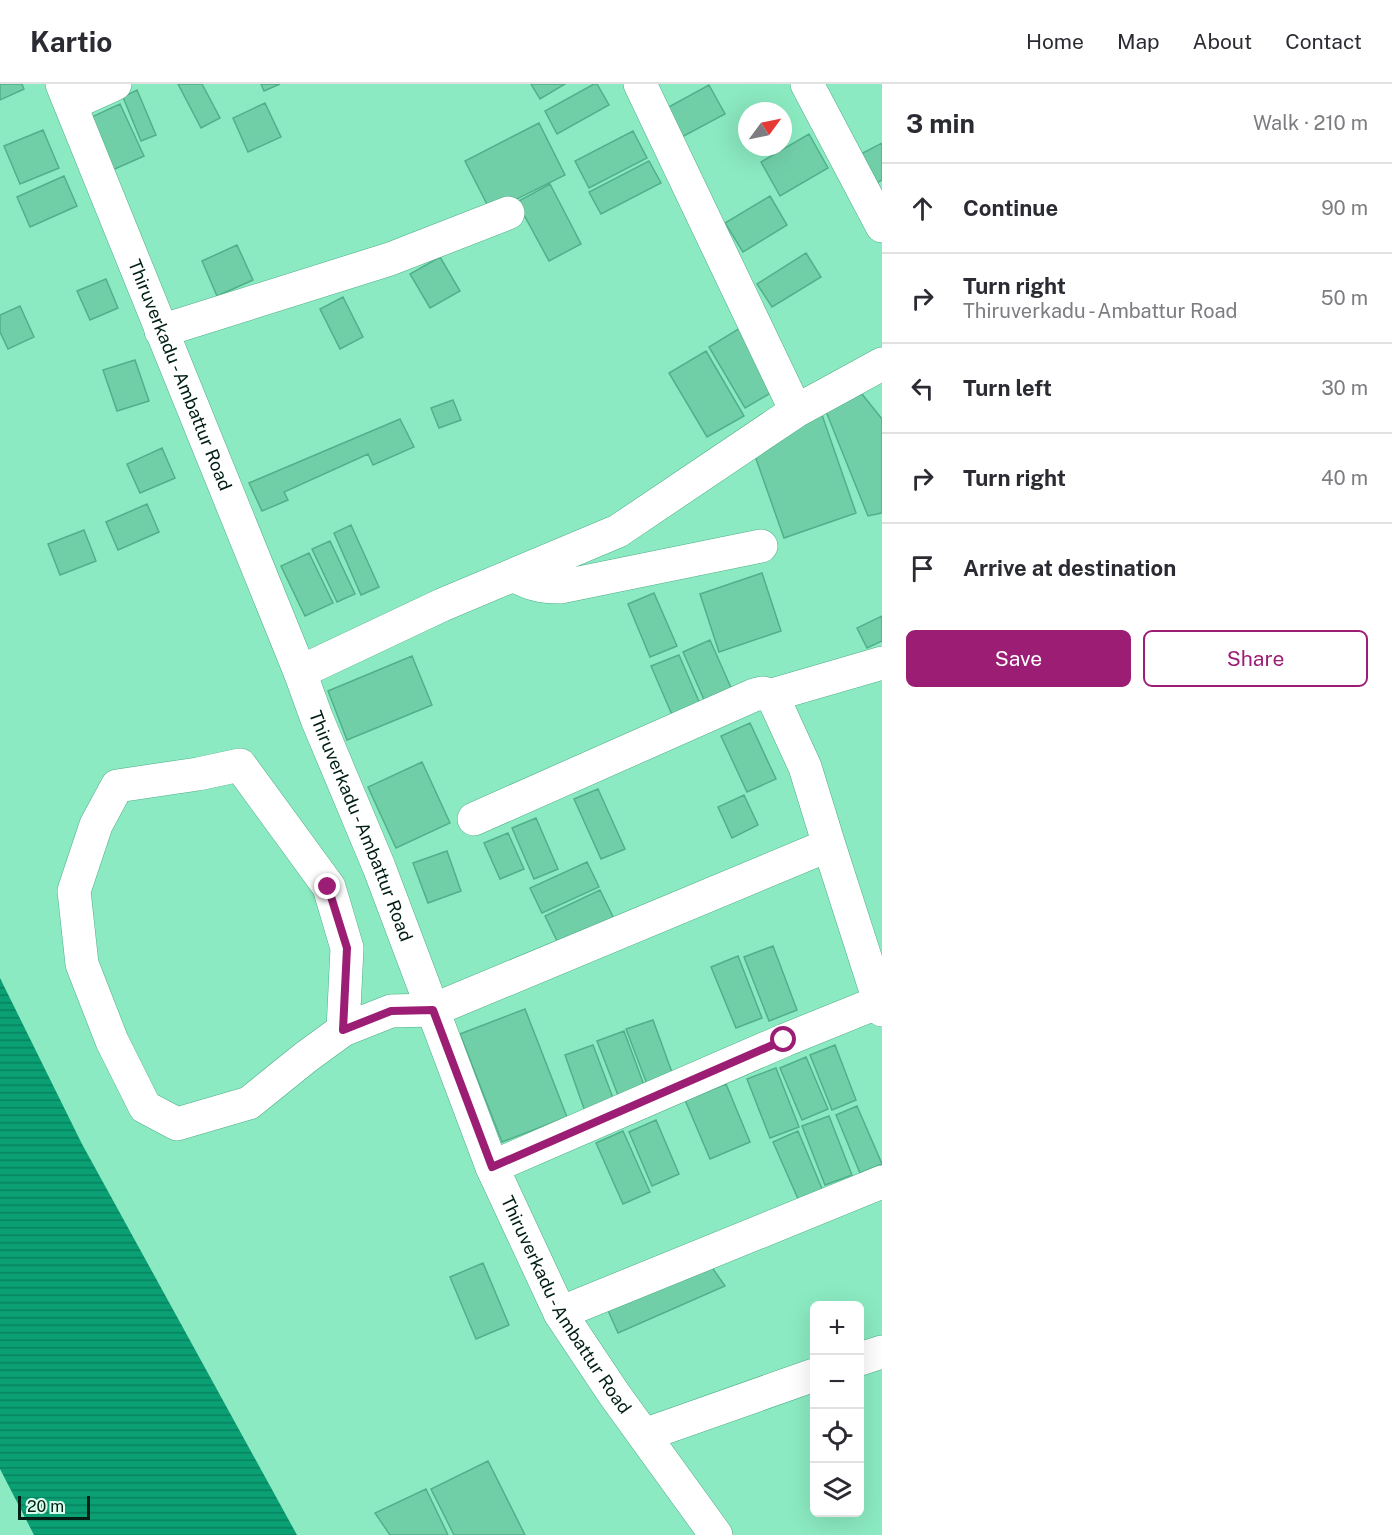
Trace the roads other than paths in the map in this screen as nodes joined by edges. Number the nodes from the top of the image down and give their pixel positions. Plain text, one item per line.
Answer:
1 (115, 84) edge
2 (640, 84) edge
3 (807, 84) edge
4 (66, 94) edge
5 (508, 213) dead end
6 (882, 226) edge
7 (162, 330) junction
8 (882, 364) edge
9 (796, 411) junction
10 (761, 546) dead end
11 (513, 575) junction
12 (882, 663) edge
13 (300, 672) junction
14 (772, 695) junction
15 (474, 819) dead end
16 (829, 845) junction
17 (880, 1006) edge
18 (433, 1010) junction
19 (343, 1030) junction
20 (492, 1167) junction
21 (882, 1182) edge
22 (560, 1313) junction
23 (882, 1352) edge
24 (864, 1358) edge
25 (810, 1376) edge
26 (644, 1435) junction
27 (716, 1535) edge

1 - 4 street
2 - 9 street
3 - 6 street
4 - 7 street, Thiruverkadu - Ambattur Road
5 - 7 street
7 - 13 street, Thiruverkadu - Ambattur Road
8 - 9 street
9 - 11 street
10 - 11 street
11 - 13 street
12 - 14 street
13 - 18 street, Thiruverkadu - Ambattur Road
14 - 15 street
14 - 16 street
16 - 17 street
16 - 18 street
17 - 20 street
18 - 19 street
18 - 20 street, Thiruverkadu - Ambattur Road
19 - 19 street
20 - 22 street, Thiruverkadu - Ambattur Road
21 - 22 street
22 - 26 street, Thiruverkadu - Ambattur Road
23 - 24 street
25 - 26 street
26 - 27 street, Thiruverkadu - Ambattur Road

